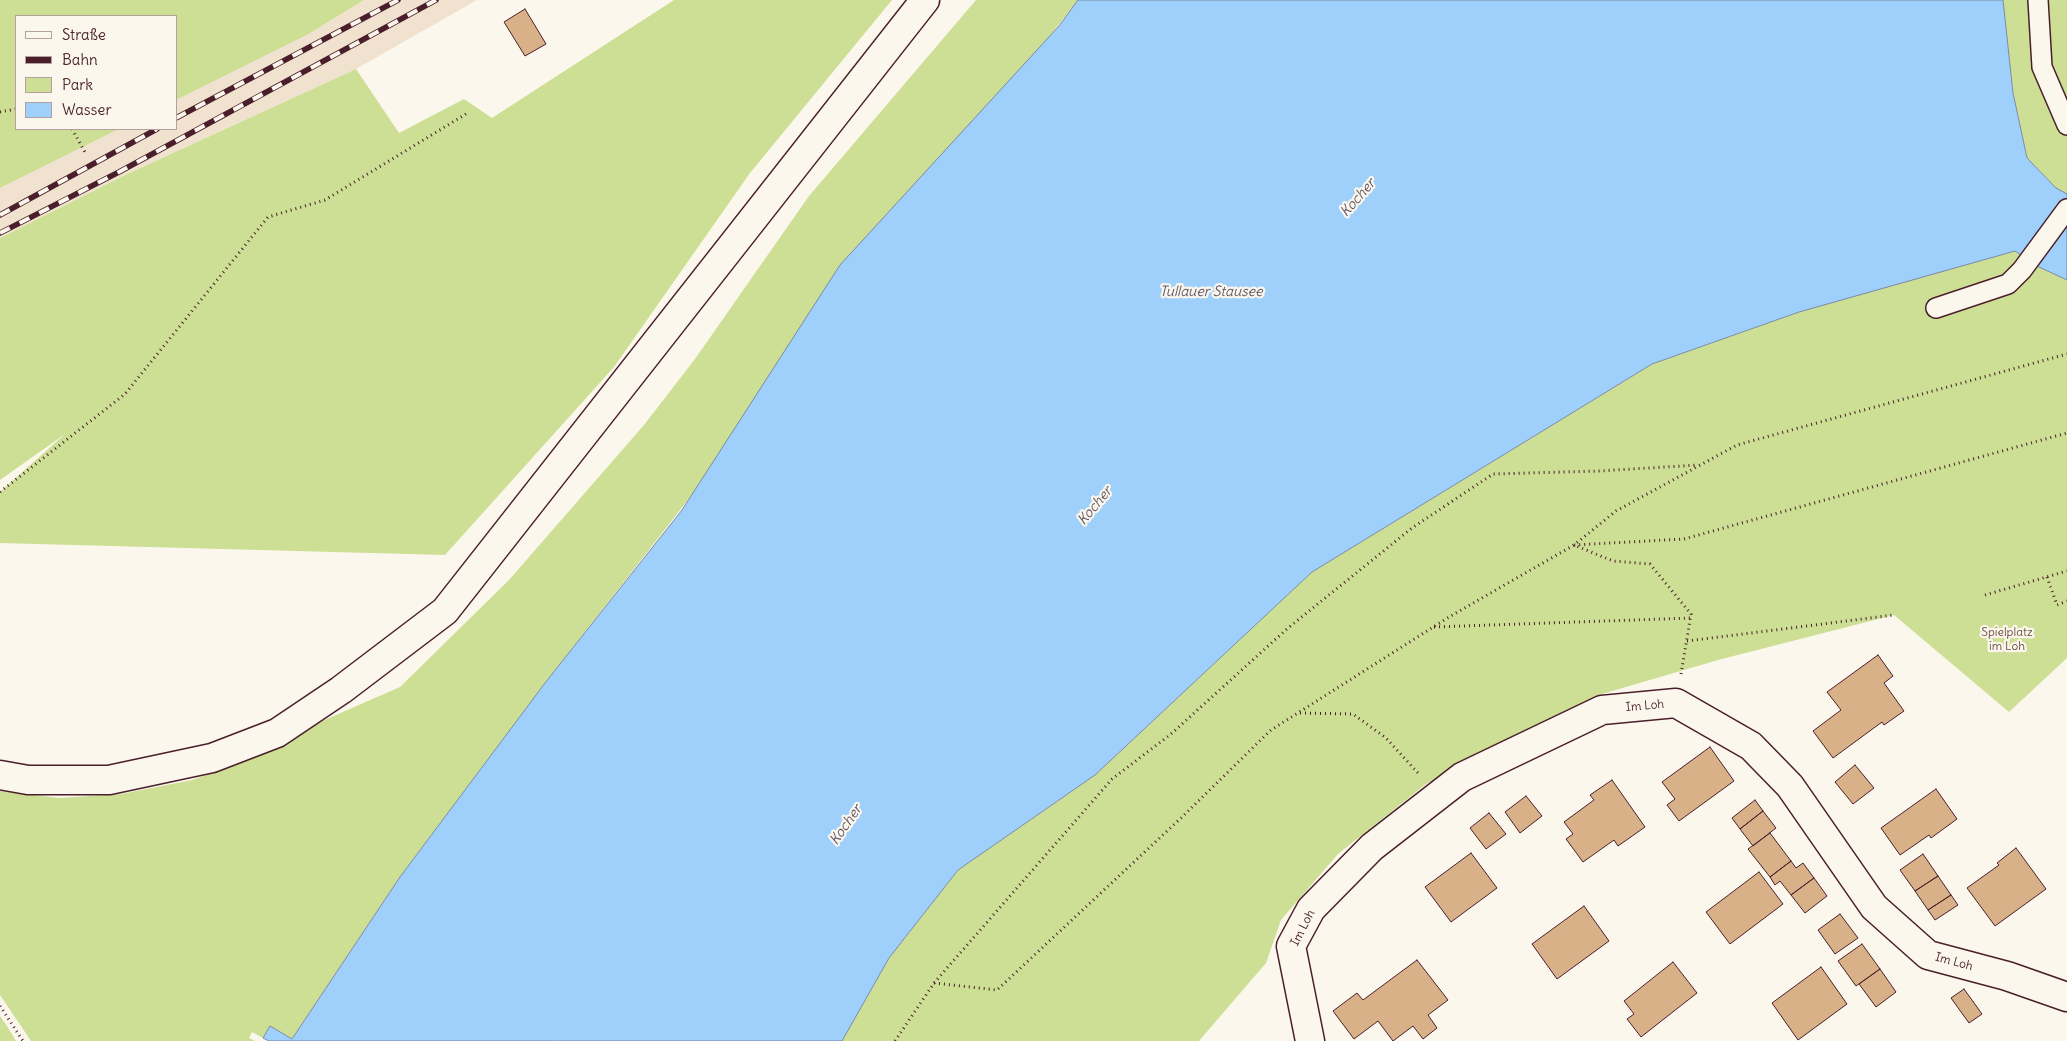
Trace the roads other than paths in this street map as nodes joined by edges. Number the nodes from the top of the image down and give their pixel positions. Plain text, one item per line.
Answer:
1 (925, 0) edge
2 (2038, 0) edge
3 (2067, 125) edge
4 (2067, 209) edge
5 (1936, 308) dead end
6 (0, 775) edge
7 (2067, 997) edge
8 (1310, 1041) edge

1 - 6 street
2 - 3 lane
4 - 5 lane
7 - 8 street, Im Loh

